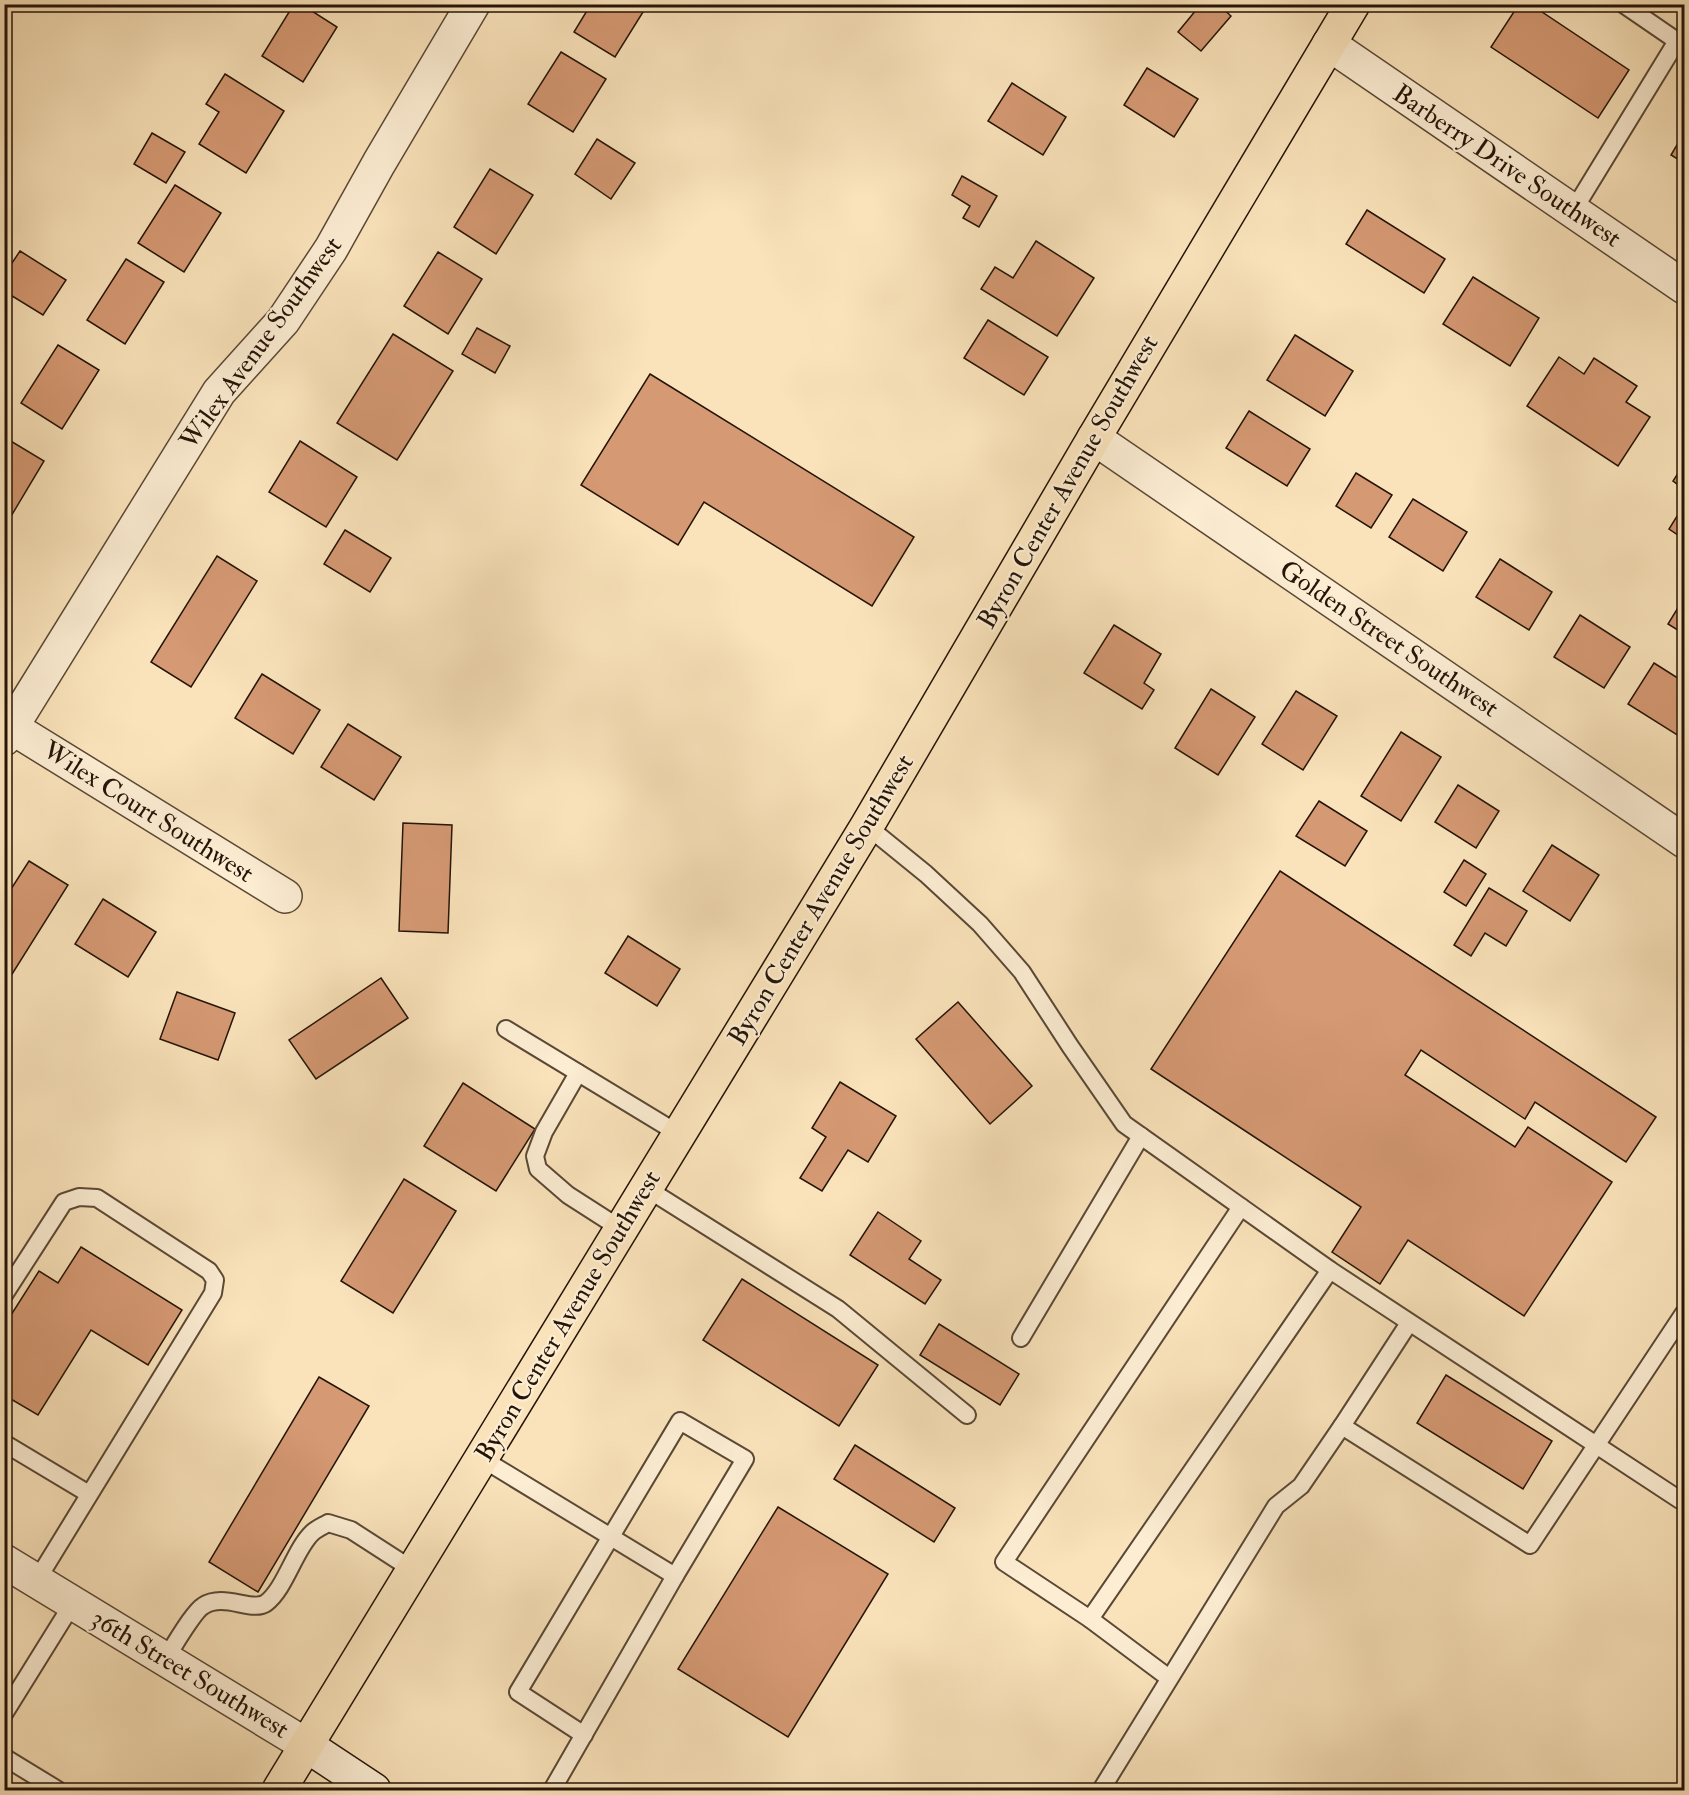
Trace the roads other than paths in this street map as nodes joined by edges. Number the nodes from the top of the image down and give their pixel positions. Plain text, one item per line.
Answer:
1 (473, 4) edge
2 (1353, 4) edge
3 (1623, 4) edge
4 (1329, 44) junction
5 (1573, 211) junction
6 (1684, 287) edge
7 (1094, 438) junction
8 (8, 733) edge
9 (867, 826) junction
10 (1684, 841) edge
11 (285, 896) dead end
12 (506, 1029) dead end
13 (578, 1073) junction
14 (679, 1134) junction
15 (1141, 1136) junction
16 (646, 1188) junction
17 (1241, 1207) junction
18 (621, 1229) junction
19 (1330, 1270) junction
20 (4, 1296) edge
21 (1684, 1312) edge
22 (1408, 1323) junction
23 (1021, 1338) dead end
24 (967, 1415) dead end
25 (1342, 1426) junction
26 (4, 1443) edge
27 (1597, 1444) junction
28 (482, 1458) junction
29 (1684, 1493) edge
30 (89, 1494) junction
31 (612, 1538) junction
32 (4, 1561) edge
33 (413, 1570) junction
34 (675, 1576) junction
35 (37, 1580) junction
36 (73, 1603) junction
37 (1090, 1619) junction
38 (165, 1659) junction
39 (1169, 1678) junction
40 (4, 1714) edge
41 (584, 1735) junction
42 (306, 1745) junction
43 (4, 1757) edge
44 (58, 1791) edge
45 (279, 1791) edge
46 (374, 1791) edge
47 (552, 1791) edge
48 (1101, 1791) edge

1 - 8 street, Wilex Avenue Southwest
2 - 4 main road, Byron Center Avenue Southwest
3 - 5 lane
4 - 5 street, Barberry Drive Southwest
4 - 7 main road, Byron Center Avenue Southwest
5 - 6 street, Barberry Drive Southwest
7 - 9 main road, Byron Center Avenue Southwest
7 - 10 street, Golden Street Southwest
8 - 11 street, Wilex Court Southwest
9 - 14 main road, Byron Center Avenue Southwest
9 - 15 lane
12 - 13 lane
13 - 14 lane
13 - 18 lane
14 - 16 main road, Byron Center Avenue Southwest
15 - 17 lane
15 - 23 lane
16 - 18 main road, Byron Center Avenue Southwest
16 - 24 lane
17 - 19 lane
17 - 37 lane
18 - 28 main road, Byron Center Avenue Southwest
19 - 22 lane
19 - 37 lane
20 - 30 lane
21 - 27 lane
22 - 25 lane
22 - 27 lane
25 - 27 lane
25 - 39 lane
26 - 30 lane
27 - 29 lane
28 - 31 lane
28 - 33 main road, Byron Center Avenue Southwest
30 - 35 lane
31 - 34 lane
31 - 34 lane
31 - 41 lane
32 - 35 street, 36th Street Southwest
33 - 38 lane
33 - 42 main road, Byron Center Avenue Southwest
34 - 41 lane
35 - 36 street, 36th Street Southwest
36 - 38 street, 36th Street Southwest
36 - 40 lane
37 - 39 lane
38 - 42 street, 36th Street Southwest
39 - 48 lane
41 - 47 lane
42 - 45 main road, Byron Center Avenue Southwest
42 - 46 street, 36th Street Southwest
43 - 44 lane

